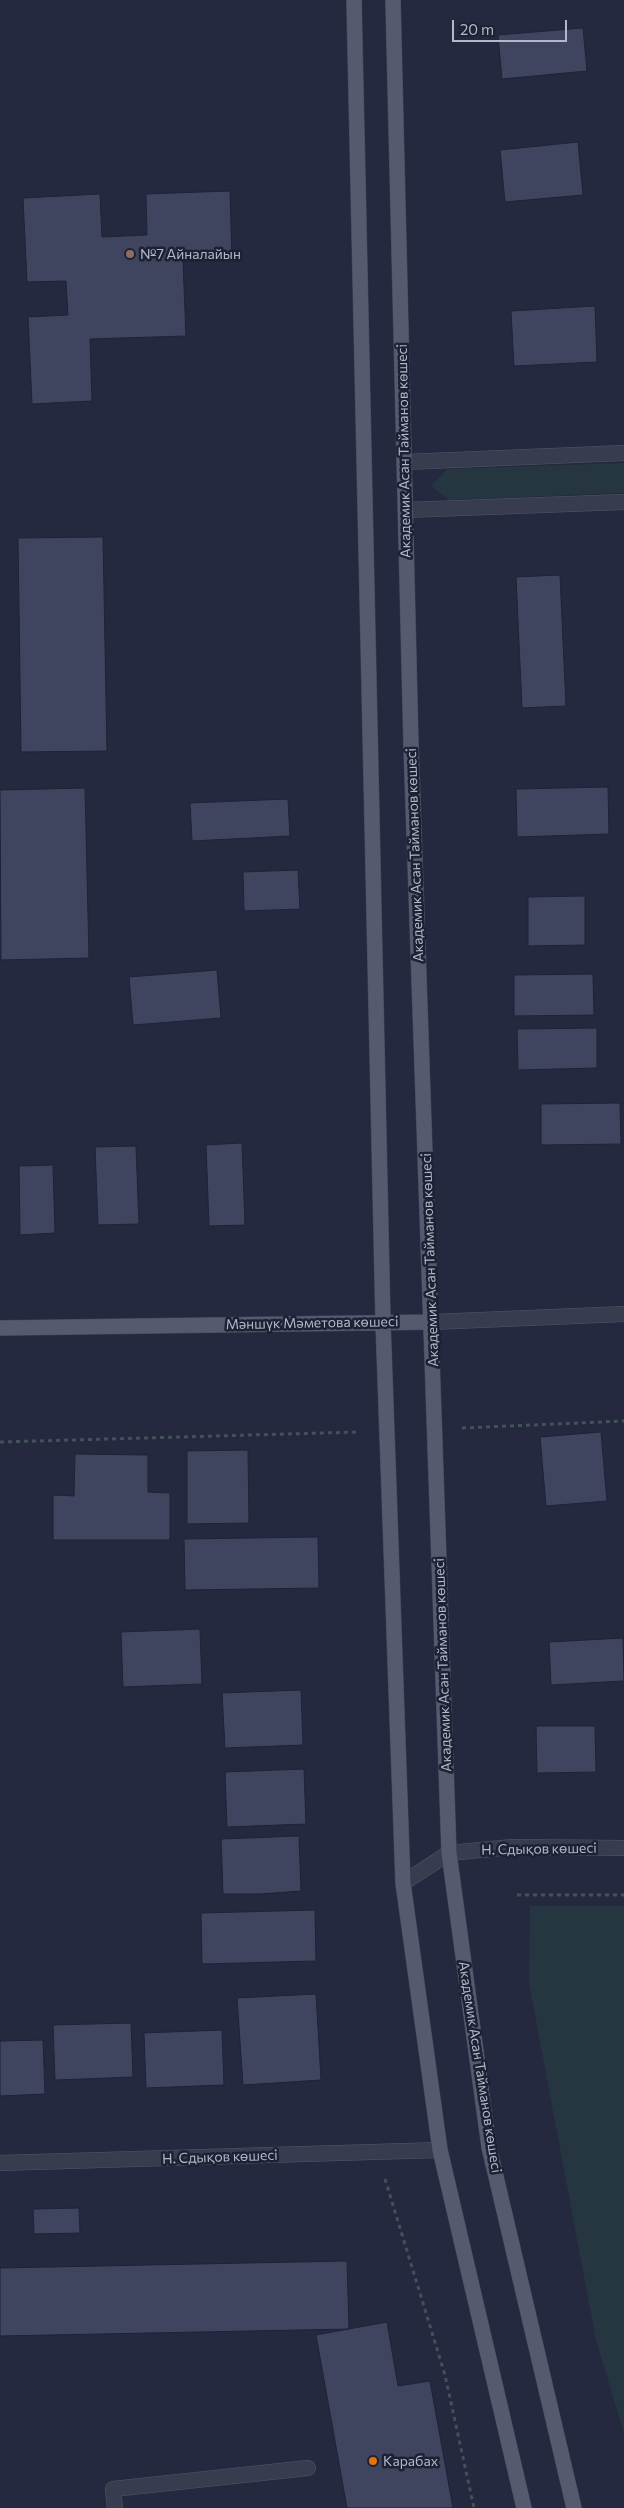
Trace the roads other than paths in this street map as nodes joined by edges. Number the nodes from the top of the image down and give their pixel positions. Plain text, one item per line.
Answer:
1 (354, 0) edge
2 (393, 0) edge
3 (624, 453) edge
4 (404, 462) junction
5 (624, 502) edge
6 (406, 510) junction
7 (624, 1314) edge
8 (383, 1322) junction
9 (432, 1322) junction
10 (0, 1328) edge
11 (624, 1848) edge
12 (449, 1853) junction
13 (402, 1883) junction
14 (440, 2150) junction
15 (0, 2163) edge
16 (308, 2468) dead end
17 (115, 2508) edge
18 (524, 2508) edge
19 (574, 2508) edge

1 - 8 main road
2 - 4 main road, Академик Асан Тайманов көшесі
3 - 4 street
4 - 6 main road, Академик Асан Тайманов көшесі
5 - 6 street
6 - 9 main road, Академик Асан Тайманов көшесі
7 - 9 street, Мәншүк Мәметова көшесі
8 - 9 main road, Мәншүк Мәметова көшесі
8 - 10 main road, Мәншүк Мәметова көшесі
8 - 13 main road
9 - 12 main road, Академик Асан Тайманов көшесі
11 - 12 street, Н. Сдықов көшесі
12 - 13 street, Н. Сдықов көшесі
12 - 19 main road, Академик Асан Тайманов көшесі
13 - 14 main road
14 - 15 street, Н. Сдықов көшесі
14 - 18 main road
16 - 17 street

